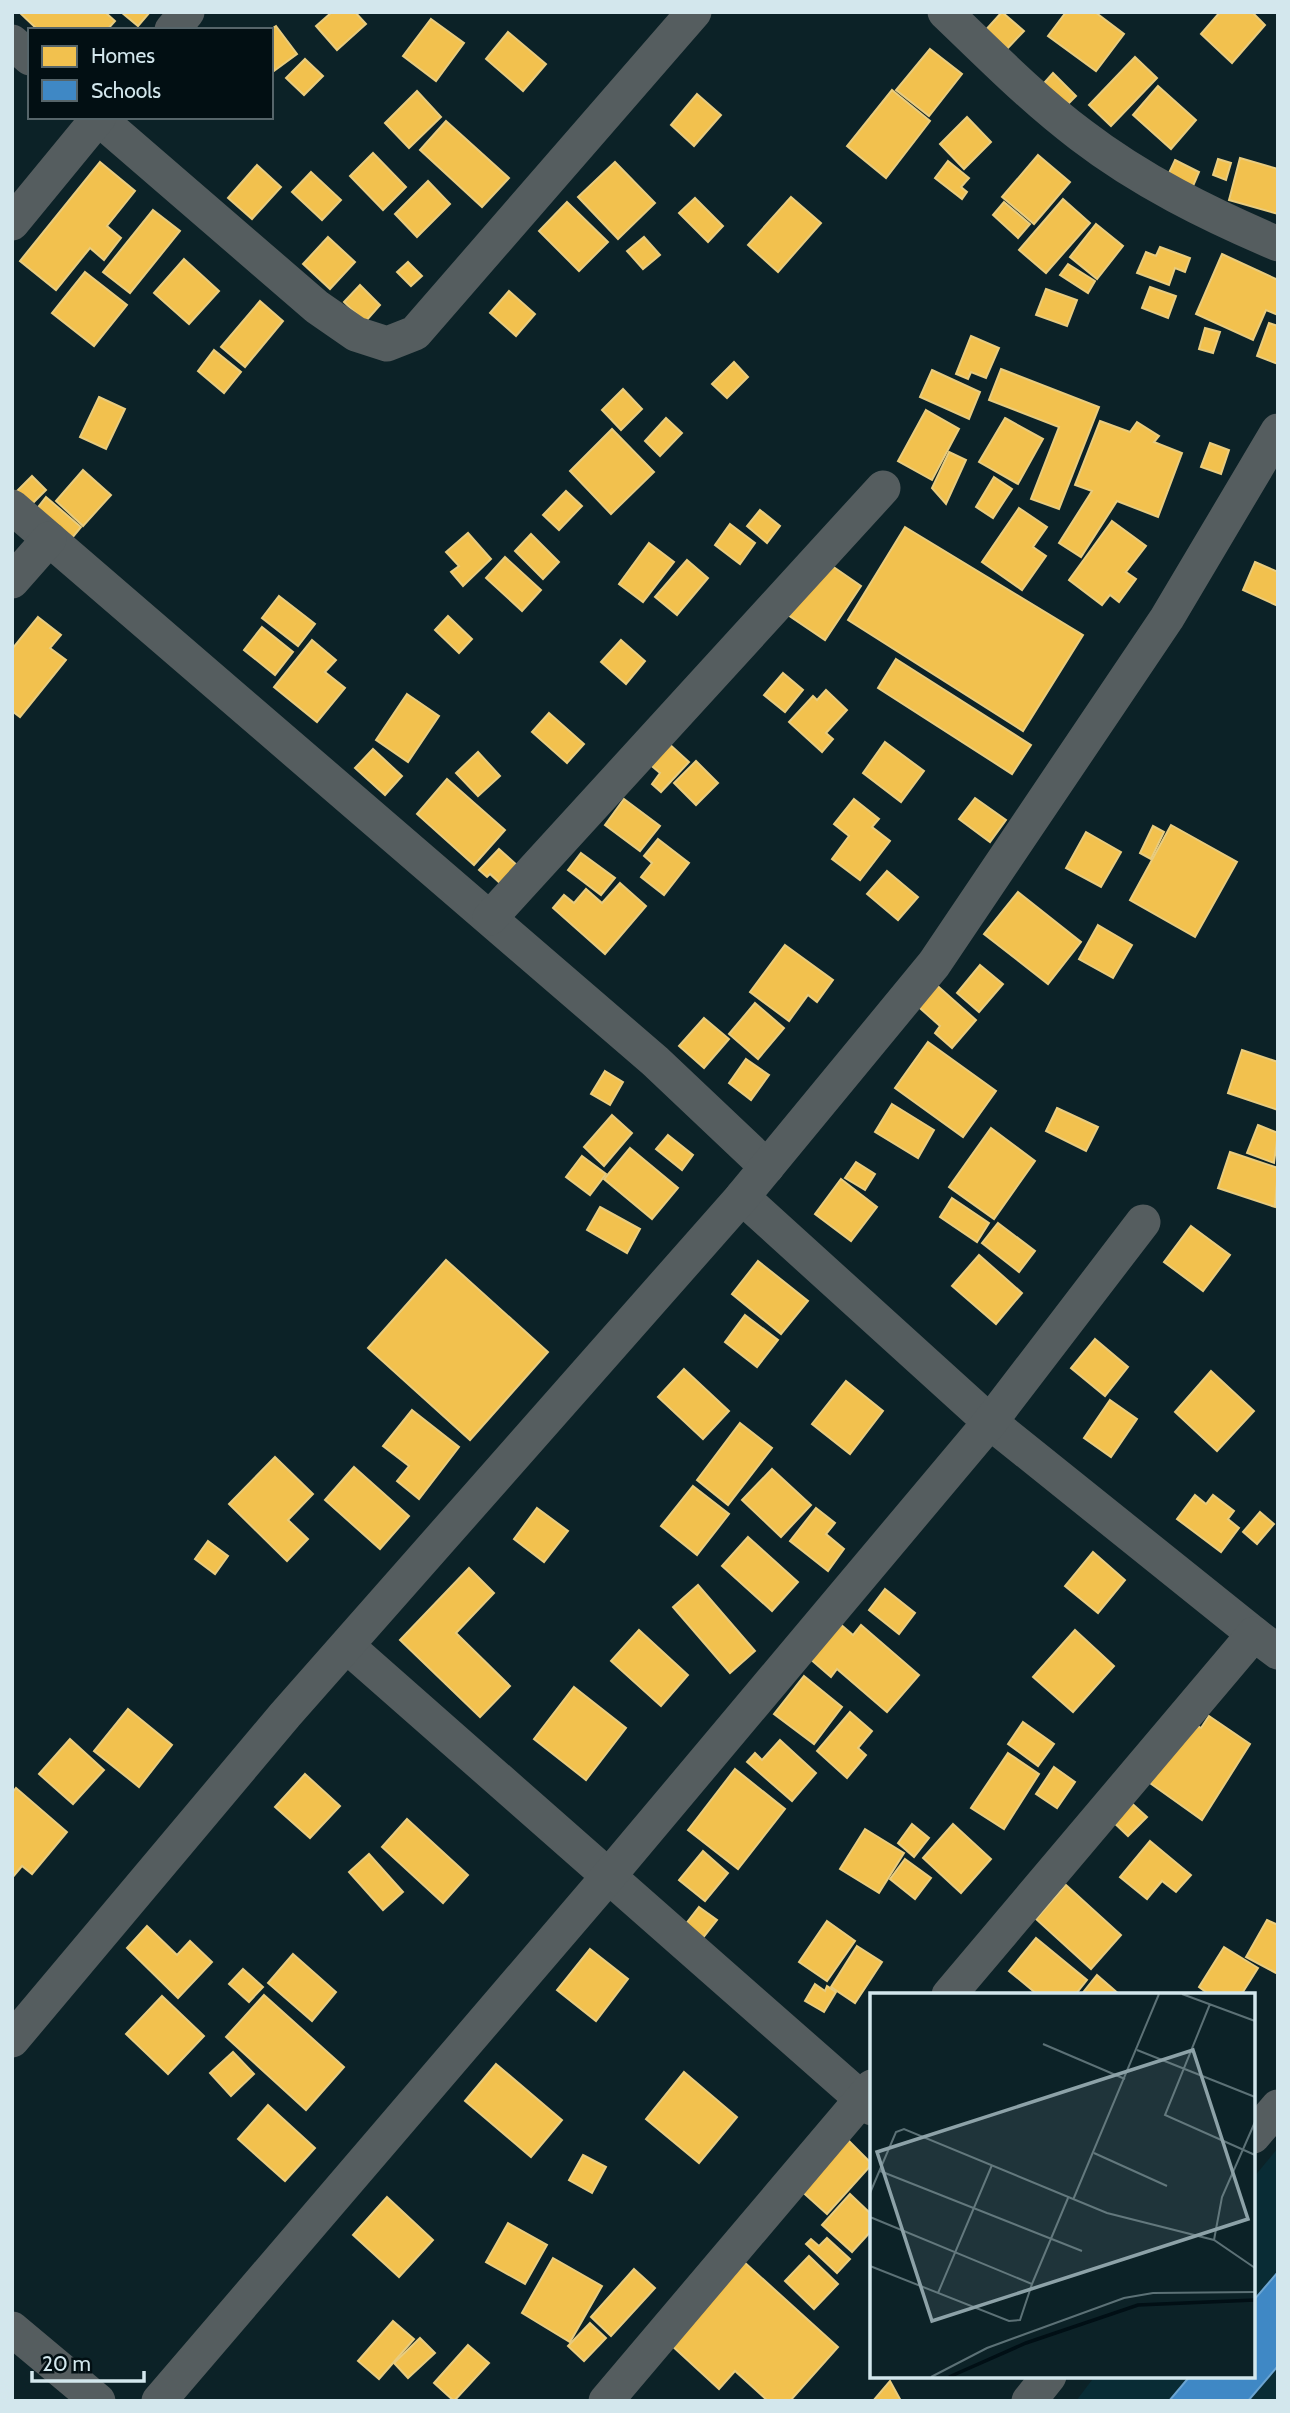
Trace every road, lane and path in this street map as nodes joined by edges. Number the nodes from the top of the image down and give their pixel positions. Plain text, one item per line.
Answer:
1 (187, 12) edge
2 (694, 12) edge
3 (945, 12) edge
4 (174, 28) edge
5 (12, 42) edge
6 (28, 56) edge
7 (97, 119) edge
8 (99, 119) edge
9 (12, 223) edge
10 (1278, 244) edge
11 (1278, 431) edge
12 (883, 488) dead end
13 (12, 507) edge
14 (49, 539) junction
15 (12, 580) edge
16 (491, 918) junction
17 (767, 1167) junction
18 (742, 1197) junction
19 (1143, 1222) dead end
20 (989, 1422) junction
21 (1266, 1643) edge
22 (347, 1646) junction
23 (607, 1878) junction
24 (951, 1993) edge
25 (12, 2040) edge
26 (868, 2098) edge
27 (1278, 2107) edge
28 (1255, 2134) edge
29 (12, 2329) edge
30 (1047, 2378) edge
31 (98, 2401) edge
32 (159, 2401) edge
33 (606, 2401) edge
34 (1029, 2401) edge

1 - 4 street
2 - 8 street
3 - 10 street
5 - 6 street
7 - 9 street
11 - 17 street
12 - 16 street
13 - 14 street
14 - 15 street
14 - 16 street
16 - 17 street
17 - 18 street
18 - 20 street
18 - 22 street
19 - 20 street
20 - 21 street
20 - 23 street
21 - 24 street
22 - 23 street
22 - 25 street
23 - 26 street
23 - 32 street
26 - 33 street
27 - 28 street
29 - 31 street
30 - 34 street

